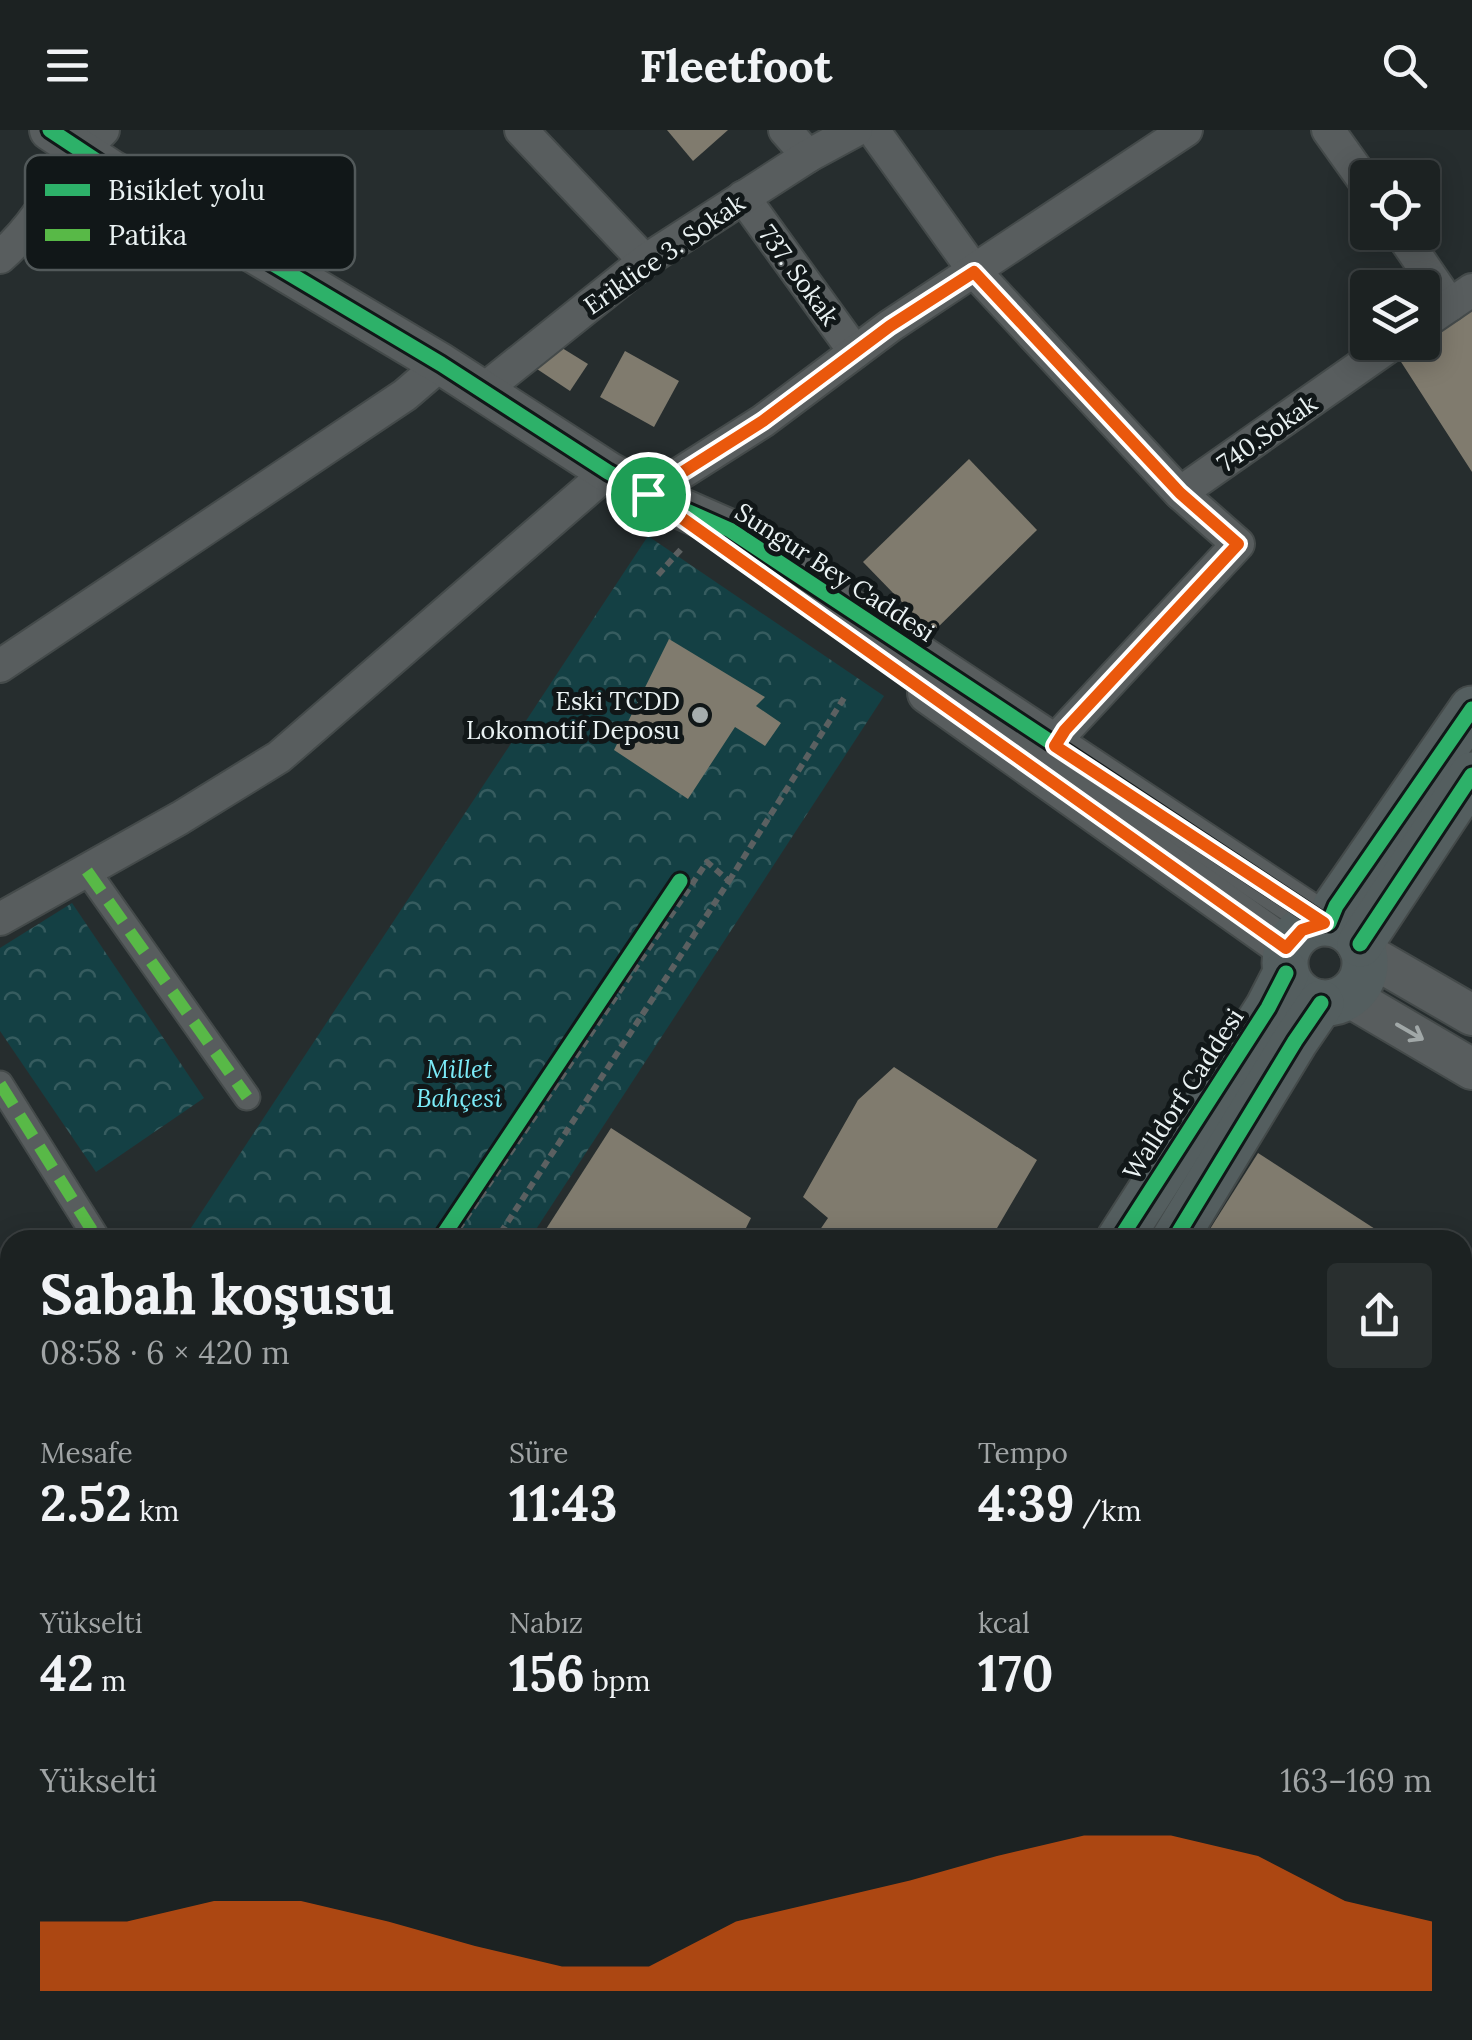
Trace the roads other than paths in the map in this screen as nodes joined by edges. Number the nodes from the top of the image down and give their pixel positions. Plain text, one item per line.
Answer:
1 (521, 130) edge
2 (784, 130) edge
3 (856, 130) edge
4 (872, 130) edge
5 (1186, 130) edge
6 (1328, 130) edge
7 (78, 137) edge
8 (96, 155) edge
9 (808, 156) junction
10 (1350, 161) edge
11 (744, 198) junction
12 (25, 232) edge
13 (1417, 250) edge
14 (0, 257) edge
15 (646, 261) junction
16 (285, 270) edge
17 (974, 272) junction
18 (1461, 298) edge
19 (1440, 312) edge
20 (855, 352) junction
21 (1369, 360) edge
22 (441, 364) junction
23 (480, 392) junction
24 (608, 472) junction
25 (1180, 493) junction
26 (648, 494) junction
27 (0, 666) edge
28 (1472, 708) edge
29 (1055, 746) junction
30 (1472, 775) edge
31 (87, 871) junction
32 (0, 919) edge
33 (1344, 936) junction
34 (1286, 960) junction
35 (1334, 1000) junction
36 (1472, 1014) edge
37 (1472, 1068) edge
38 (0, 1084) edge
39 (247, 1097) dead end
40 (92, 1230) edge
41 (1124, 1230) edge
42 (1180, 1230) edge

1 - 15 street
2 - 9 street
3 - 9 street, Eriklice 3. Sokak
4 - 17 street
5 - 17 street
6 - 10 street
7 - 8 street, Sungur Bey Caddesi
9 - 11 street, Eriklice 3. Sokak
11 - 15 street, Eriklice 3. Sokak
11 - 20 street, 737. Sokak
12 - 14 street
13 - 18 street
15 - 23 street, Eriklice 3. Sokak
16 - 22 street, Sungur Bey Caddesi
17 - 20 street
17 - 25 street
18 - 19 street
20 - 26 street
21 - 25 street, 740.Sokak
22 - 23 street, Sungur Bey Caddesi
22 - 27 street
23 - 24 street, Sungur Bey Caddesi
24 - 26 street, Sungur Bey Caddesi
24 - 31 street
25 - 29 street
26 - 29 street, Sungur Bey Caddesi
26 - 34 street, Sungur Bey Caddesi
28 - 33 main road
29 - 33 street, Sungur Bey Caddesi
30 - 33 main road
31 - 32 street
31 - 39 street
33 - 34 main road
33 - 35 main road
33 - 36 street, Sungur Bey Caddesi
34 - 35 main road
34 - 41 main road, Walldorf Caddesi
35 -> 37 street
35 - 42 main road
38 - 40 street

